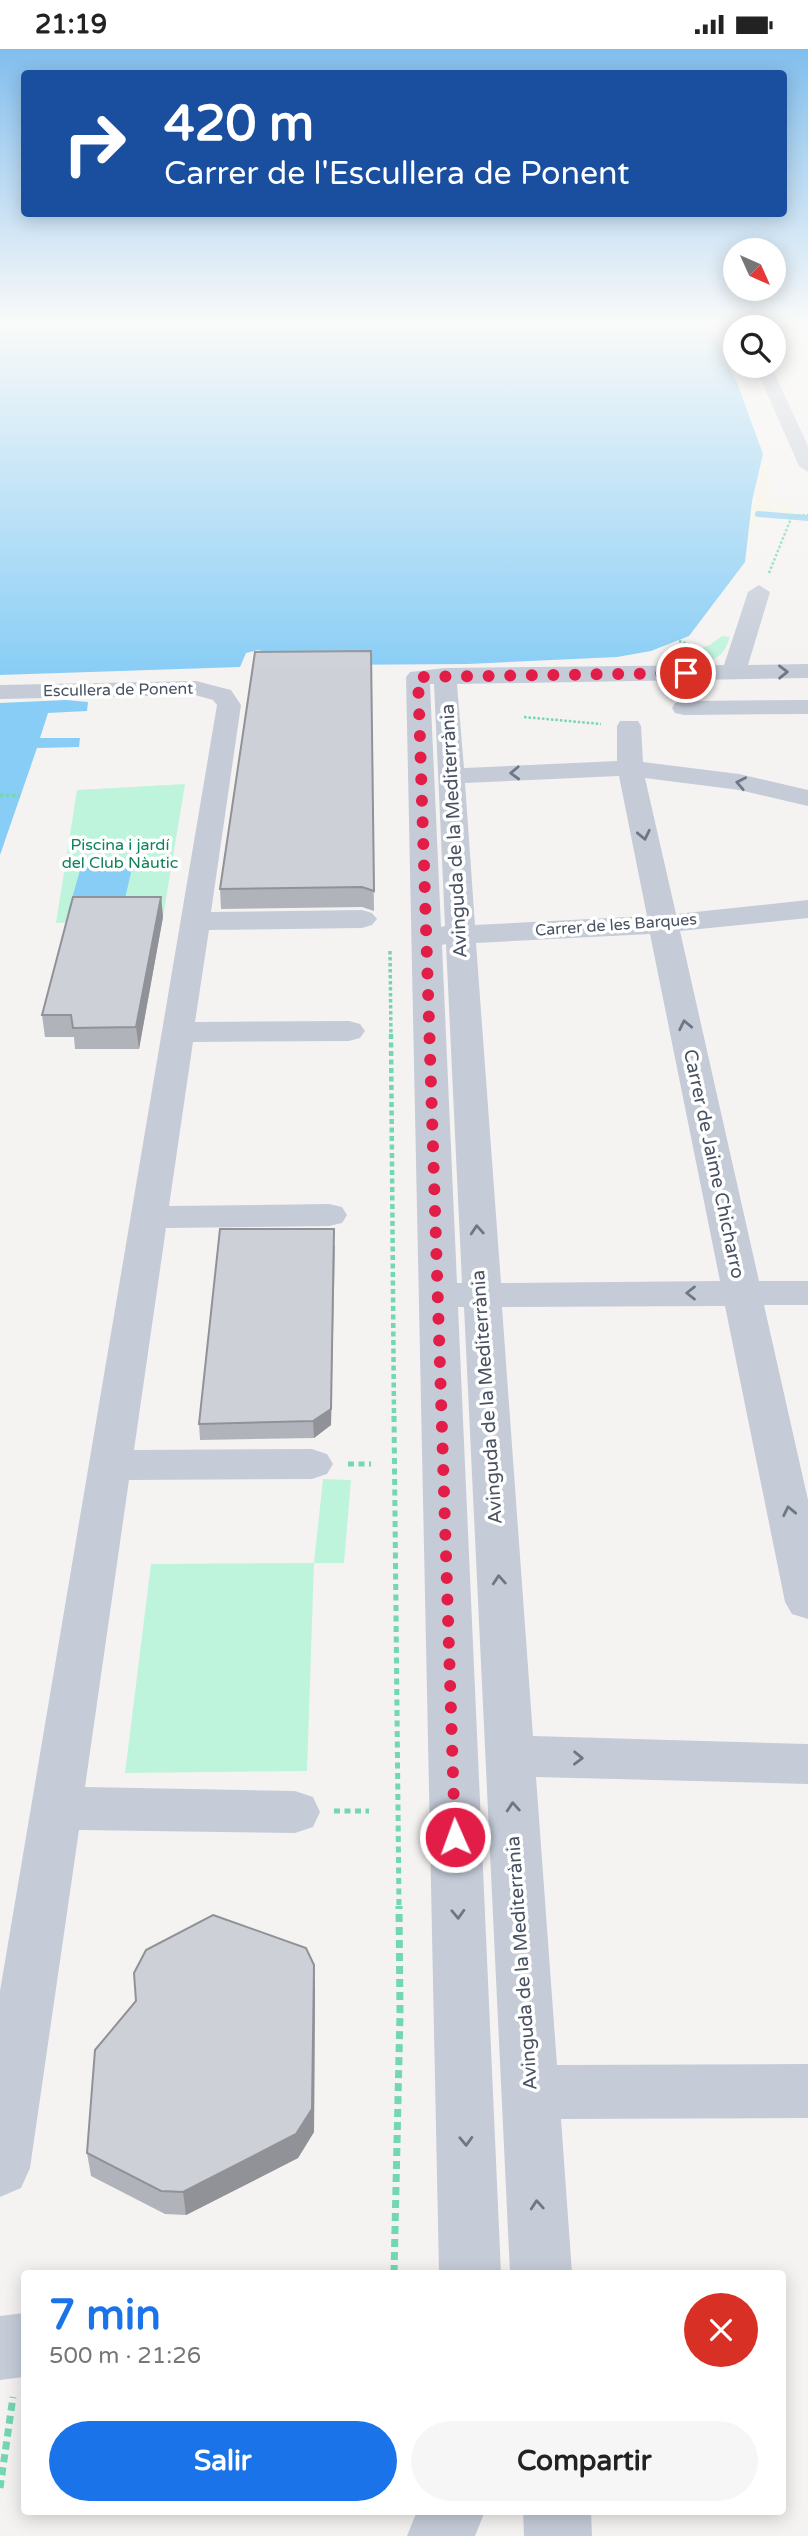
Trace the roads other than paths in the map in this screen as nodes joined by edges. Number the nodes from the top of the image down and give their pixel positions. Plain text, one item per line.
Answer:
1 (797, 441) edge
2 (808, 466) edge
3 (759, 592) road end
4 (808, 671) edge
5 (734, 672) junction
6 (445, 675) junction
7 (0, 692) edge
8 (808, 707) edge
9 (684, 708) dead end
10 (629, 726) dead end
11 (630, 768) junction
12 (452, 776) junction
13 (808, 798) edge
14 (808, 909) edge
15 (362, 919) dead end
16 (195, 921) junction
17 (663, 924) junction
18 (424, 938) junction
19 (178, 1031) junction
20 (349, 1031) dead end
21 (329, 1215) dead end
22 (150, 1217) junction
23 (742, 1293) junction
24 (808, 1293) edge
25 (437, 1295) junction
26 (481, 1295) junction
27 (312, 1464) dead end
28 (110, 1465) junction
29 (808, 1602) edge
30 (510, 1756) junction
31 (808, 1764) edge
32 (57, 1808) junction
33 (295, 1812) dead end
34 (808, 2091) edge
35 (530, 2092) junction
36 (0, 2168) edge
37 (470, 2270) edge
38 (541, 2270) edge
39 (449, 2515) edge
40 (556, 2515) edge
41 (441, 2536) edge
42 (558, 2536) edge

1 - 2 street
3 - 5 street
5 -> 4 street
5 - 6 street
6 - 12 street, Avinguda de la Mediterrània
6 - 18 street, Avinguda de la Mediterrània
7 - 16 street, Escullera de Ponent
8 - 9 street
10 - 11 street, Carrer de Jaime Chicharro
11 -> 12 street
13 -> 11 street
11 -> 17 street, Carrer de Jaime Chicharro
12 - 18 street, Avinguda de la Mediterrània
14 - 17 street, Carrer de les Barques
15 - 16 street
16 - 19 street
17 - 18 street, Carrer de les Barques
23 -> 17 street, Carrer de Jaime Chicharro
18 - 25 street, Avinguda de la Mediterrània
26 -> 18 street, Avinguda de la Mediterrània
19 - 20 street
19 - 22 street
21 - 22 street
22 - 28 street
23 - 24 street
23 -> 26 street
29 -> 23 street, Carrer de Jaime Chicharro
25 - 26 street
25 -> 37 street, Avinguda de la Mediterrània
30 -> 26 street, Avinguda de la Mediterrània
27 - 28 street
28 - 32 street
30 -> 31 street
35 -> 30 street, Avinguda de la Mediterrània
32 - 33 street
32 - 36 street
34 - 35 street
38 -> 35 street, Avinguda de la Mediterrània
39 - 41 street
40 - 42 street

